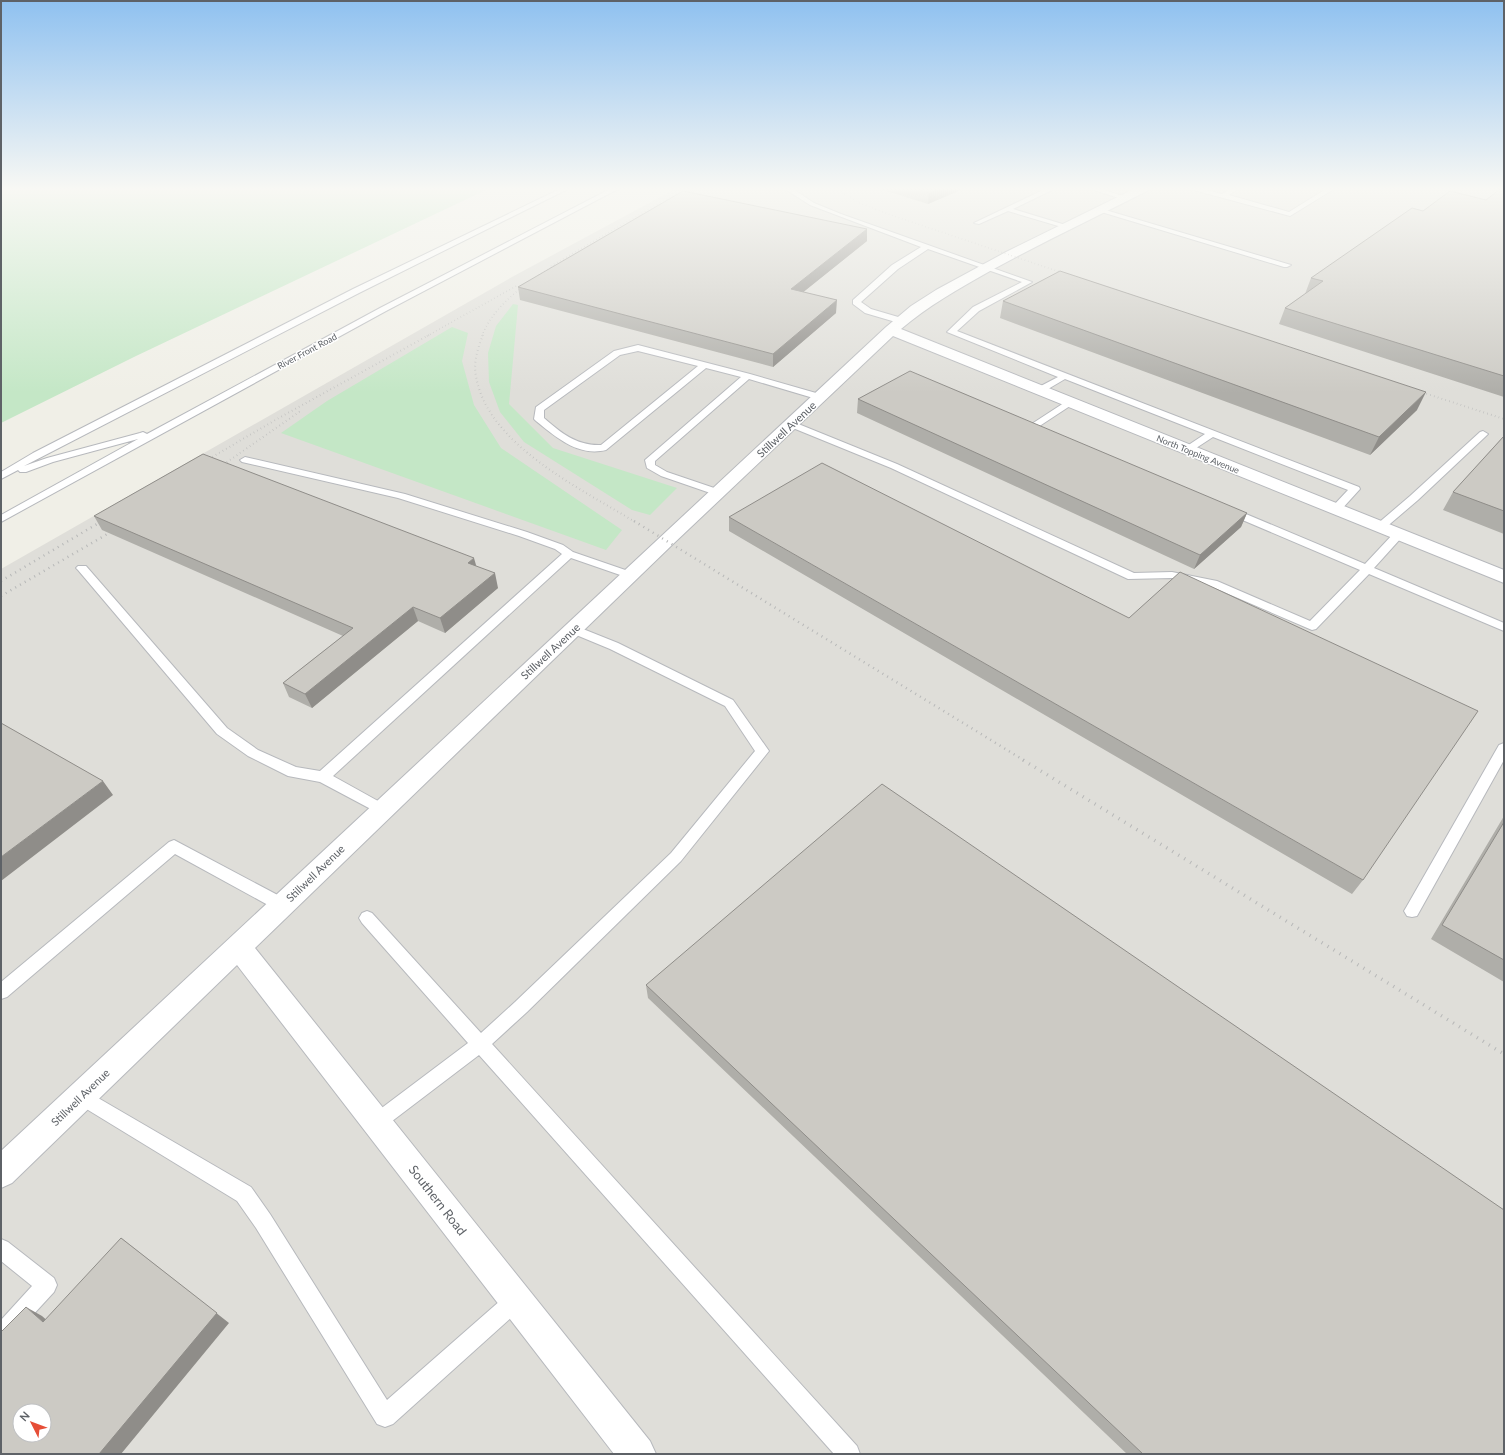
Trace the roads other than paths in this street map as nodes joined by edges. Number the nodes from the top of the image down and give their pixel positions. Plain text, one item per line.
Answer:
1 (426, 257) edge
2 (485, 257) edge
3 (911, 257) edge
4 (959, 257) edge
5 (1008, 257) edge
6 (1259, 257) edge
7 (1287, 265) dead end
8 (988, 267) junction
9 (896, 326) junction
10 (704, 365) junction
11 (747, 376) junction
12 (1065, 376) junction
13 (1040, 390) junction
14 (820, 397) junction
15 (1070, 402) junction
16 (791, 424) junction
17 (160, 430) junction
18 (1047, 433) edge
19 (1211, 434) junction
20 (1483, 434) dead end
21 (1187, 450) junction
22 (245, 460) dead end
23 (1, 477) edge
24 (719, 493) junction
25 (1222, 507) edge
26 (1336, 510) junction
27 (1, 519) edge
28 (1380, 527) junction
29 (1398, 535) junction
30 (569, 554) junction
31 (82, 568) dead end
32 (1368, 569) junction
33 (630, 575) junction
34 (1504, 577) edge
35 (1504, 627) edge
36 (573, 629) junction
37 (1504, 748) edge
38 (323, 777) junction
39 (382, 810) junction
40 (282, 905) junction
41 (1412, 911) dead end
42 (367, 918) dead end
43 (238, 946) junction
44 (1, 992) edge
45 (480, 1044) junction
46 (81, 1096) junction
47 (377, 1122) junction
48 (1, 1172) edge
49 (1, 1249) edge
50 (516, 1300) junction
51 (1, 1335) edge
52 (637, 1454) edge
53 (849, 1454) edge

1 - 23 lane
2 - 17 lane, River Front Road
3 - 9 lane
4 - 8 lane
5 - 8 street, Stillwell Avenue
6 - 7 lane
8 - 9 street, Stillwell Avenue
8 - 12 lane
9 - 13 street, North Topping Avenue
9 - 14 street, Stillwell Avenue
10 - 10 lane
10 - 11 lane
11 - 14 lane
11 - 24 lane
12 - 13 lane
12 - 19 lane
13 - 15 street, North Topping Avenue
14 - 16 street, Stillwell Avenue
15 - 18 lane
15 - 21 street, North Topping Avenue
16 - 24 street, Stillwell Avenue
16 - 32 lane
17 - 23 lane
17 - 27 lane, River Front Road
19 - 21 lane
19 - 26 lane
20 - 28 lane
21 - 26 street, North Topping Avenue
22 - 30 lane
24 - 33 street, Stillwell Avenue
25 - 32 lane
26 - 28 street, North Topping Avenue
28 - 29 street, North Topping Avenue
29 - 32 lane
29 - 34 street, North Topping Avenue
30 - 33 lane
30 - 38 lane
31 - 38 lane
32 - 35 lane
33 - 36 street, Stillwell Avenue
36 - 39 street, Stillwell Avenue
36 - 45 lane
37 - 41 lane
38 - 39 lane
39 - 40 street, Stillwell Avenue
40 - 43 street, Stillwell Avenue
40 - 44 lane
42 - 45 lane
43 - 46 street, Stillwell Avenue
43 - 47 street, Southern Road
45 - 47 lane
45 - 53 lane
46 - 48 street, Stillwell Avenue
46 - 50 lane
47 - 50 street, Southern Road
49 - 51 lane
50 - 52 street, Southern Road

